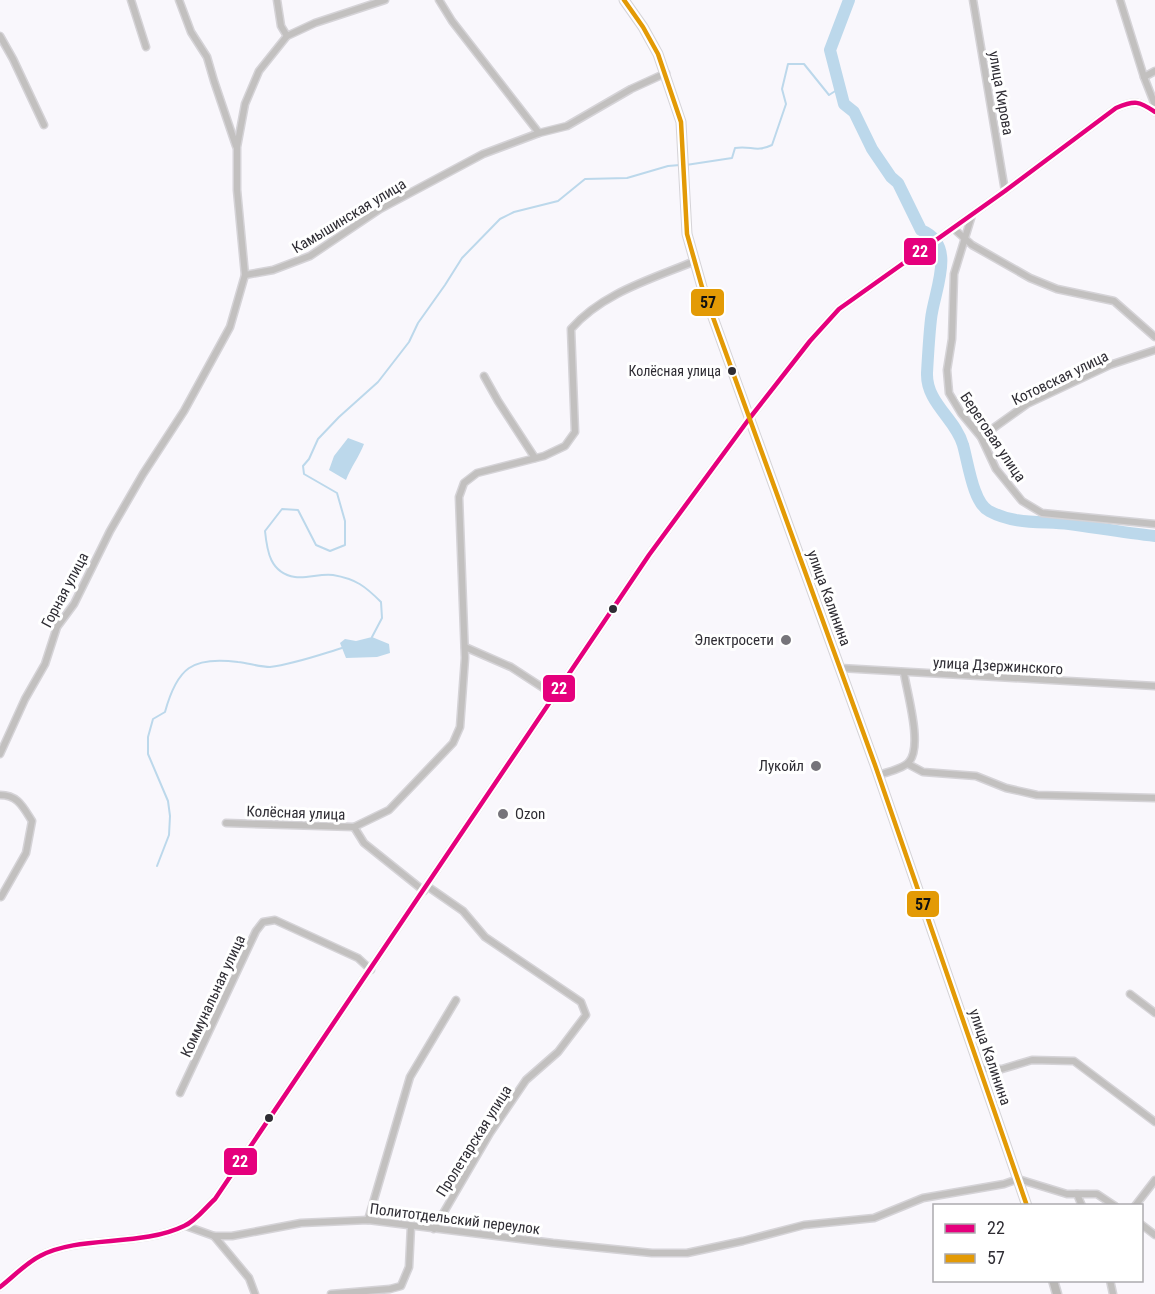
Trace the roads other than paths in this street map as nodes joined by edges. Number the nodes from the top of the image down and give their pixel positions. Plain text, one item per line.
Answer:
1 (131, 0) edge
2 (178, 0) edge
3 (277, 0) edge
4 (385, 0) edge
5 (439, 0) edge
6 (624, 0) edge
7 (973, 0) edge
8 (1120, 0) edge
9 (0, 36) edge
10 (287, 36) junction
11 (146, 46) dead end
12 (1155, 71) edge
13 (666, 73) junction
14 (1144, 77) junction
15 (1155, 105) edge
16 (1155, 112) edge
17 (44, 125) dead end
18 (539, 133) junction
19 (237, 147) junction
20 (1005, 191) junction
21 (972, 215) junction
22 (952, 229) junction
23 (965, 238) junction
24 (695, 261) junction
25 (245, 275) junction
26 (1155, 336) edge
27 (1155, 350) edge
28 (484, 376) dead end
29 (749, 419) junction
30 (981, 437) junction
31 (535, 458) junction
32 (1155, 524) edge
33 (465, 647) junction
34 (840, 668) junction
35 (904, 673) junction
36 (1155, 686) edge
37 (554, 695) junction
38 (0, 754) edge
39 (908, 764) junction
40 (879, 776) junction
41 (0, 795) edge
42 (1155, 798) edge
43 (226, 823) dead end
44 (354, 827) junction
45 (425, 889) junction
46 (1, 897) edge
47 (371, 970) junction
48 (1130, 994) dead end
49 (456, 1000) dead end
50 (1155, 1013) edge
51 (979, 1066) junction
52 (180, 1093) dead end
53 (1155, 1122) edge
54 (1018, 1179) junction
55 (1155, 1180) edge
56 (1077, 1194) junction
57 (1026, 1204) edge
58 (1081, 1204) edge
59 (1112, 1204) edge
60 (1137, 1204) edge
61 (368, 1220) junction
62 (186, 1226) junction
63 (411, 1226) junction
64 (1143, 1226) edge
65 (434, 1229) junction
66 (1155, 1235) edge
67 (214, 1236) junction
68 (0, 1287) edge
69 (360, 1293) edge
70 (255, 1294) edge
71 (331, 1294) edge

1 - 11 street
2 - 19 street
3 - 10 street
4 - 10 street
5 - 18 street
6 - 13 main road, улица Калинина
7 - 20 street, улица Кирова
8 - 14 street
9 - 17 street
10 - 19 street
12 - 14 street
13 - 18 street, Камышинская улица
13 - 24 main road, улица Калинина
14 - 15 street
16 - 20 street
18 - 25 street, Камышинская улица
19 - 25 street
20 - 21 street
21 - 22 street
21 - 23 street, Береговая улица
22 - 23 street
22 - 29 street
23 - 26 street
23 - 30 street, Береговая улица
24 - 29 main road, улица Калинина
24 - 31 street, Колёсная улица
25 - 38 street, Горная улица
27 - 30 street, Котовская улица
28 - 31 street
29 - 34 main road, улица Калинина
29 - 37 street
30 - 32 street, Береговая улица
31 - 33 street, Колёсная улица
33 - 37 street
33 - 44 street, Колёсная улица
34 - 35 street, улица Дзержинского
34 - 40 main road, улица Калинина
35 - 36 street, улица Дзержинского
35 - 39 street
37 - 45 street
39 - 40 street
39 - 42 street
40 - 51 main road, улица Калинина
41 - 46 street
43 - 44 street, Колёсная улица
44 - 45 street
45 - 47 street
45 - 65 street, Пролетарская улица
47 - 52 street, Коммунальная улица
47 - 62 street
48 - 50 street
49 - 61 street
51 - 53 street
51 - 54 main road, улица Калинина
54 - 56 street
54 - 57 main road, улица Калинина
54 - 65 street, Политотдельский переулок
55 - 60 street
56 - 58 street
56 - 59 street
61 - 63 street, Политотдельский переулок
61 - 67 street, Политотдельский переулок
62 - 67 street, Политотдельский переулок
62 - 68 street
63 - 65 street, Политотдельский переулок
63 - 69 street
64 - 66 street
67 - 70 street
69 - 71 street

